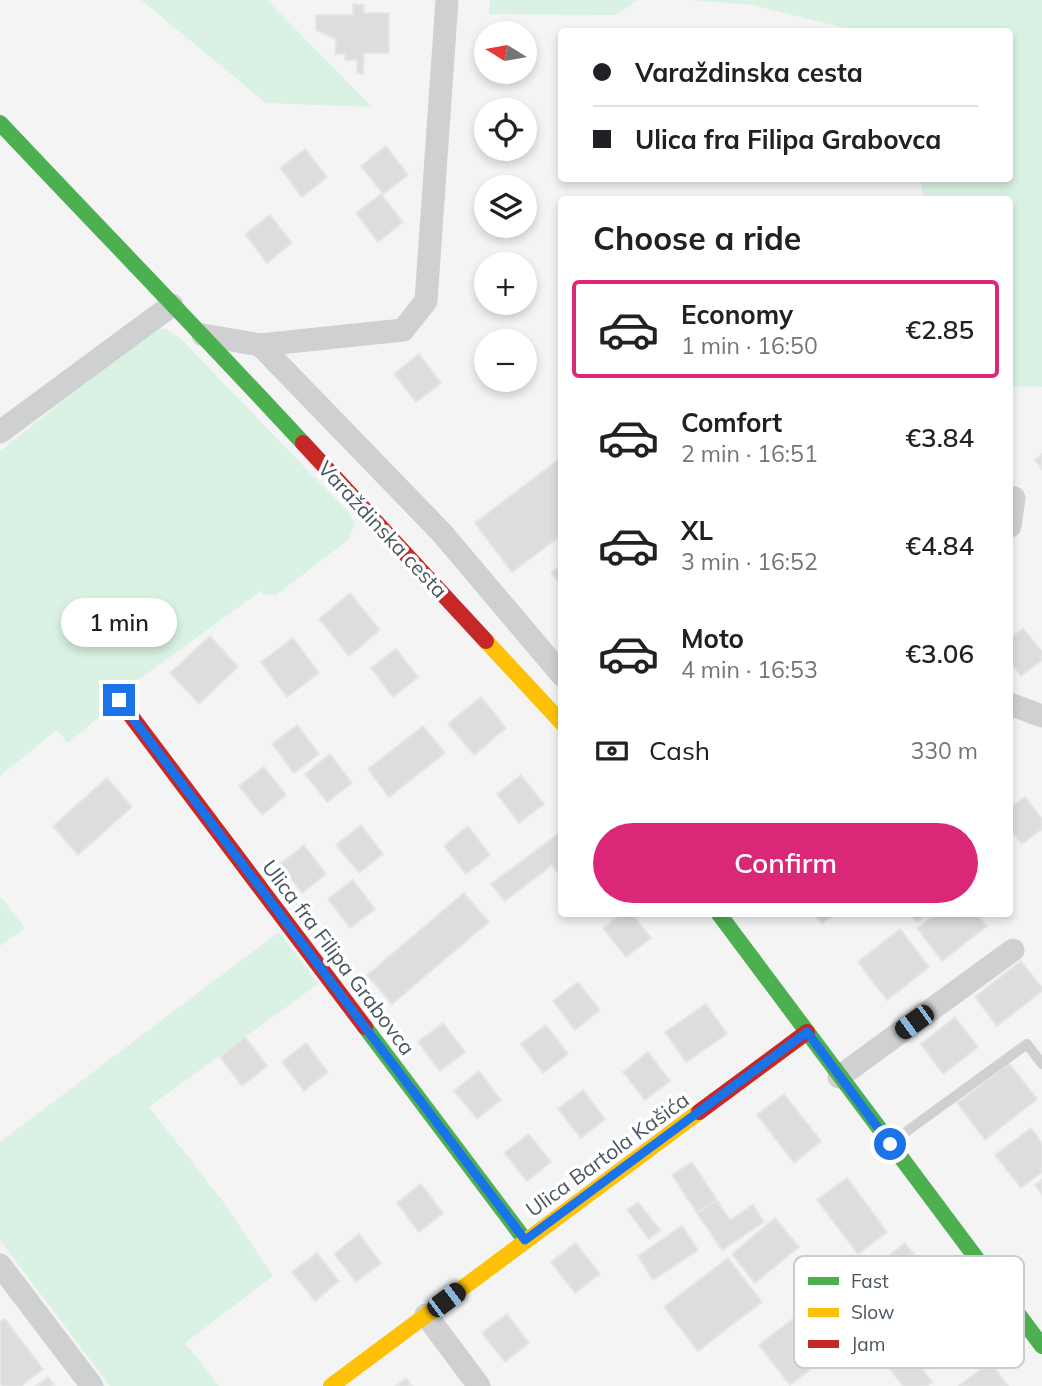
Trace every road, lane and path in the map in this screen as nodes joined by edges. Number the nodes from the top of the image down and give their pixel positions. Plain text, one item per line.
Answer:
1 (447, 0) edge
2 (0, 123) edge
3 (172, 305) junction
4 (204, 335) junction
5 (260, 345) junction
6 (0, 432) edge
7 (1014, 498) dead end
8 (1013, 505) edge
9 (558, 670) edge
10 (119, 700) dead end
11 (1013, 705) edge
12 (1042, 716) edge
13 (558, 719) edge
14 (721, 917) edge
15 (1013, 950) dead end
16 (807, 1032) junction
17 (1042, 1064) edge
18 (839, 1077) junction
19 (890, 1144) junction
20 (525, 1240) junction
21 (974, 1256) edge
22 (0, 1265) edge
23 (426, 1315) junction
24 (1024, 1322) edge
25 (1042, 1346) edge
26 (92, 1386) edge
27 (331, 1386) edge
28 (479, 1386) edge

1 - 5 street
2 - 3 main road, Varaždinska cesta
3 - 4 main road, Varaždinska cesta
3 - 6 street
4 - 5 street
4 - 13 main road, Varaždinska cesta
5 - 9 street, Varaždinska cesta
7 - 8 street
10 - 20 main road, Ulica fra Filipa Grabovca
11 - 12 street
14 - 16 main road
15 - 18 street
16 - 18 main road
16 - 20 main road, Ulica Bartola Kašića
17 - 19 lane
18 - 19 main road
19 - 21 main road
20 - 23 main road, Ulica Bartola Kašića
22 - 26 street
23 - 27 main road, Ulica Bartola Kašića
23 - 28 street
24 - 25 main road

